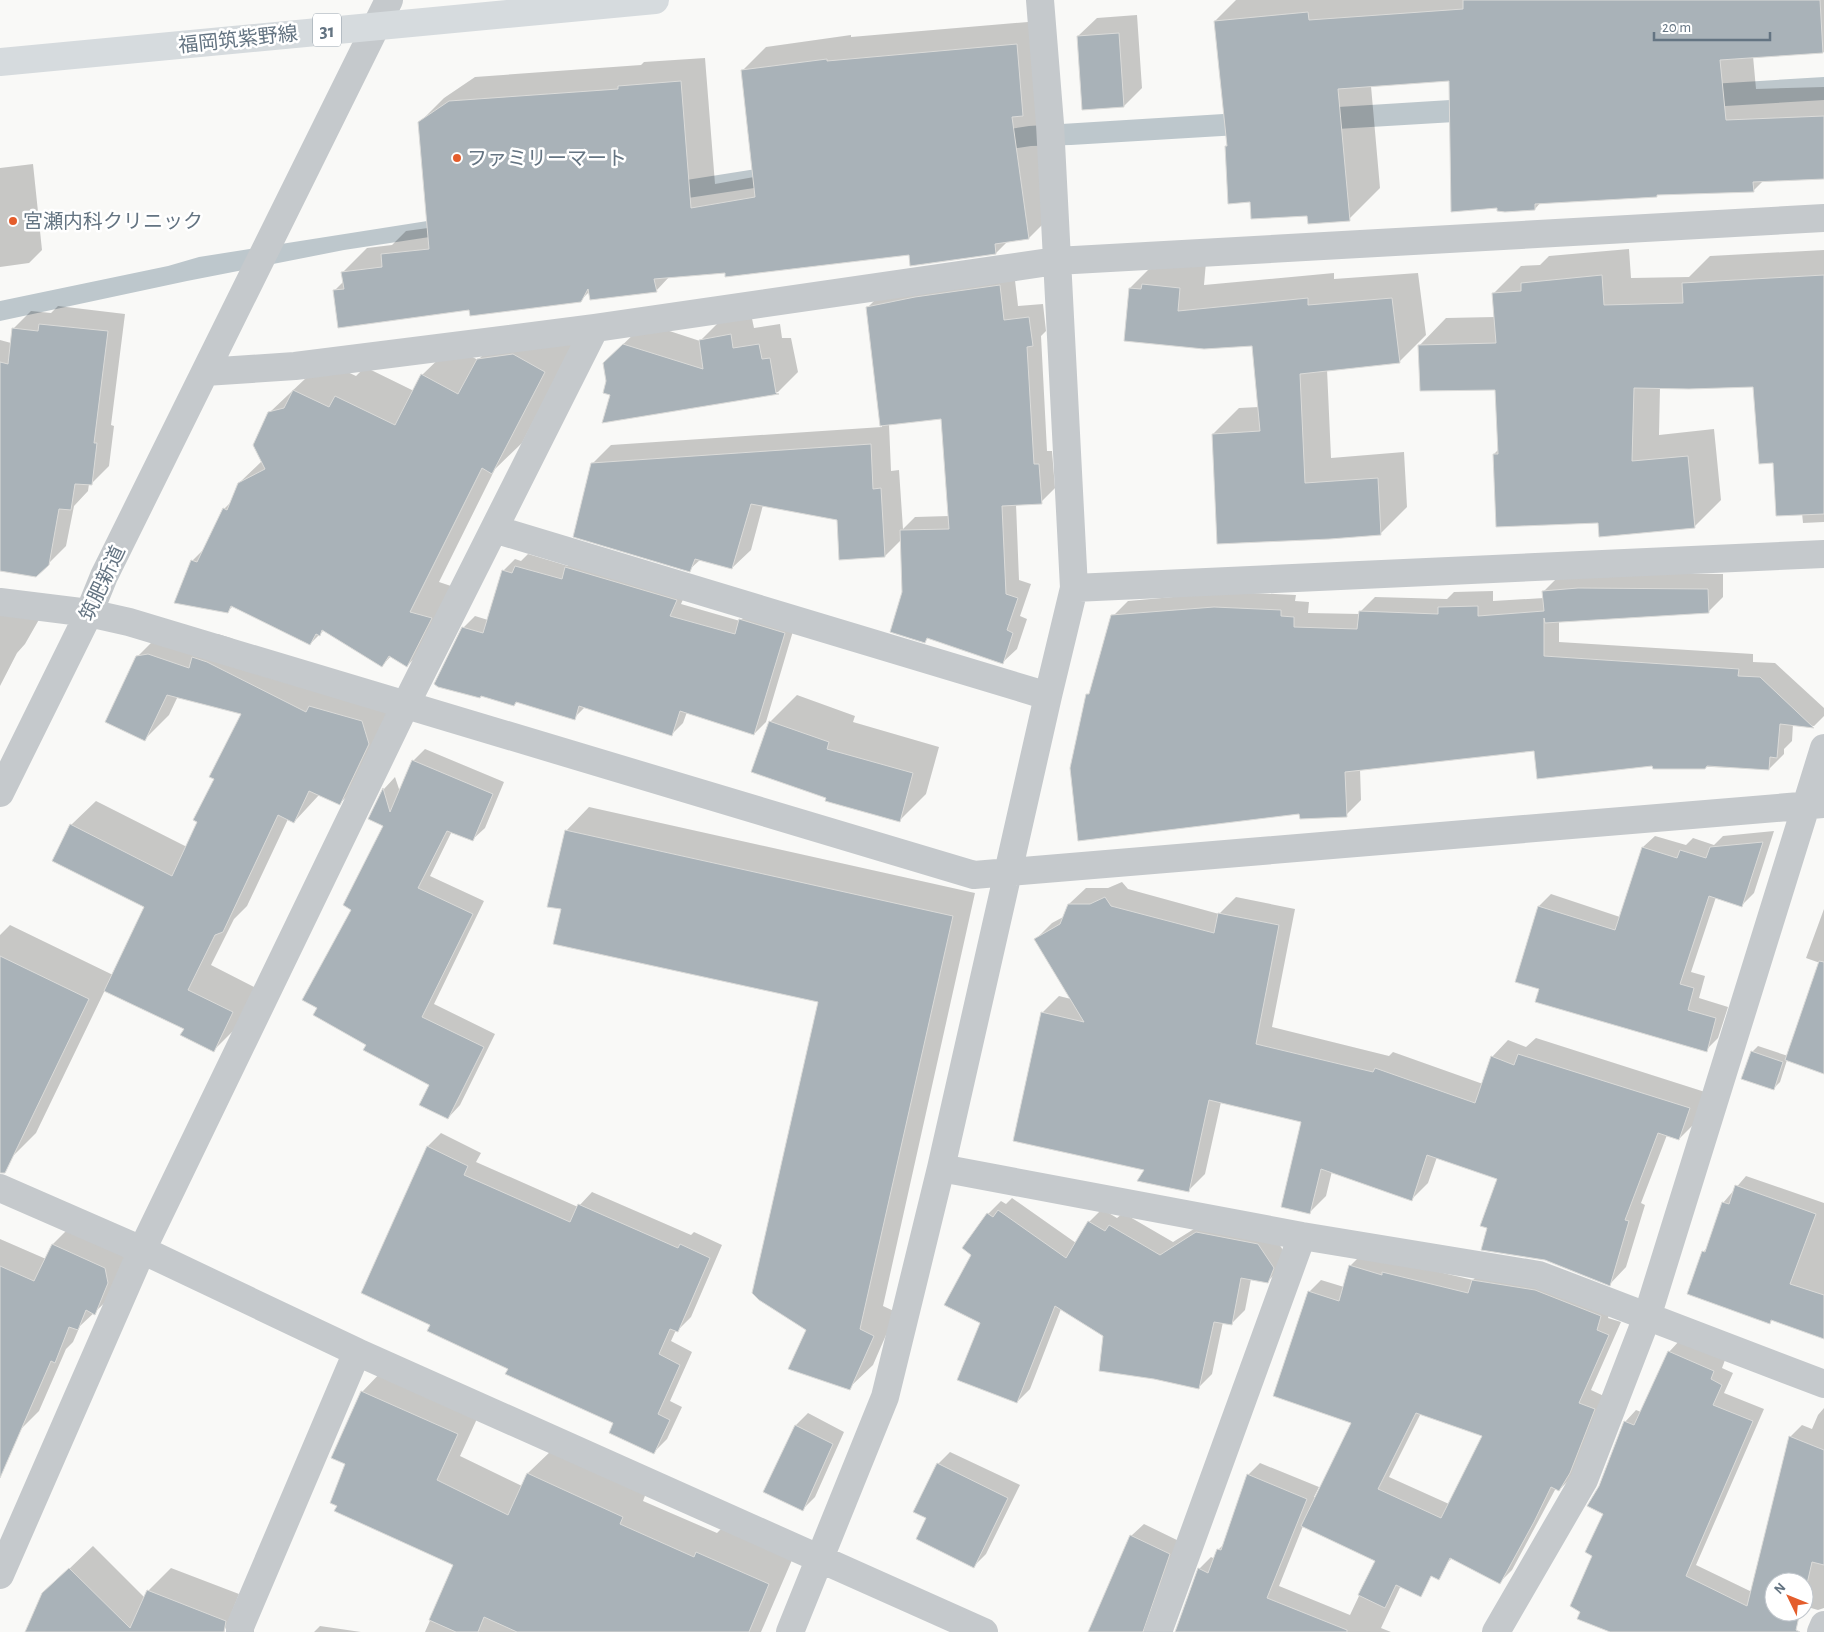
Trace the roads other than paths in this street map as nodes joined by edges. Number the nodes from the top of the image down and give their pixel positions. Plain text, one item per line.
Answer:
1 (389, 0) edge
2 (655, 0) edge
3 (1040, 0) edge
4 (376, 26) junction
5 (0, 62) edge
6 (1824, 218) edge
7 (1056, 261) junction
8 (595, 328) junction
9 (205, 372) junction
10 (494, 529) junction
11 (1824, 554) edge
12 (1074, 588) junction
13 (0, 602) edge
14 (89, 613) junction
15 (1048, 696) junction
16 (405, 706) junction
17 (1824, 748) edge
18 (0, 793) edge
19 (1816, 805) edge
20 (1009, 873) junction
21 (941, 1168) junction
22 (0, 1188) edge
23 (1302, 1236) junction
24 (142, 1250) junction
25 (1647, 1317) junction
26 (357, 1352) junction
27 (1824, 1384) edge
28 (820, 1559) junction
29 (0, 1575) edge
30 (1824, 1625) edge
31 (240, 1632) edge
32 (790, 1632) edge
33 (984, 1632) edge
34 (1158, 1632) edge
35 (1496, 1632) edge
36 (1821, 1632) edge

1 - 4 street, 筑肥新道
2 - 4 main road, 福岡筑紫野線 / 31
3 - 7 street
4 - 5 main road, 福岡筑紫野線 / 31
4 - 9 street, 筑肥新道
6 - 7 street
7 - 8 street
7 - 12 street
8 - 9 street
8 - 10 street
9 - 14 street, 筑肥新道
10 - 15 street
10 - 16 street
11 - 12 street
12 - 15 street
13 - 14 street
14 - 16 street
14 - 18 street, 筑肥新道
15 - 20 street
16 - 20 street
16 - 24 street
17 - 19 street
19 - 20 street
19 - 25 street
20 - 21 street
21 - 23 street
21 - 28 street
22 - 24 street
23 - 25 street
23 - 34 street
24 - 26 street
24 - 29 street
25 - 27 street
25 - 35 street
26 - 28 street
26 - 31 street
28 - 32 street
28 - 33 street
30 - 36 street

